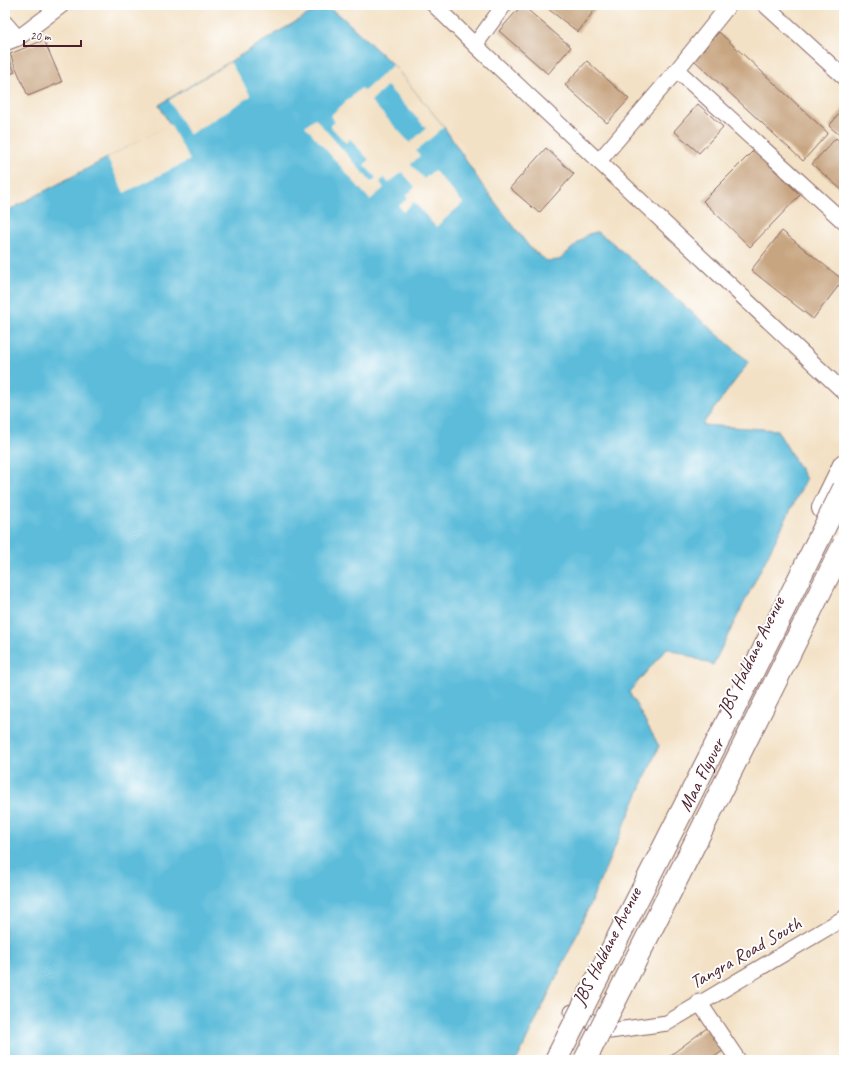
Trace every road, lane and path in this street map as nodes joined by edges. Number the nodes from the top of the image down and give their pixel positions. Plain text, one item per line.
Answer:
1 (62, 5) edge
2 (434, 5) edge
3 (504, 5) edge
4 (729, 5) edge
5 (765, 5) edge
6 (5, 23) edge
7 (11, 41) edge
8 (475, 45) junction
9 (677, 70) junction
10 (844, 77) edge
11 (599, 161) junction
12 (844, 222) edge
13 (844, 392) edge
14 (844, 465) edge
15 (844, 488) edge
16 (844, 544) edge
17 (844, 561) edge
18 (844, 918) edge
19 (699, 1002) junction
20 (572, 1012) junction
21 (610, 1031) junction
22 (547, 1060) edge
23 (556, 1060) edge
24 (585, 1060) edge
25 (596, 1060) edge
26 (738, 1060) edge

1 - 7 street
2 - 8 street
3 - 8 street
4 - 9 street
5 - 10 street
6 - 7 street
8 - 11 street
9 - 11 street
9 - 12 street
11 - 13 street
14 - 20 main road, JBS Haldane Avenue
15 - 23 main road, Maa Flyover, bridge
16 - 24 main road, Maa Flyover, bridge
17 - 21 main road
18 - 19 street, Tangra Road South
19 - 21 street, Tangra Road South
19 - 26 street
20 - 21 street
20 - 22 main road, JBS Haldane Avenue
21 - 25 main road

